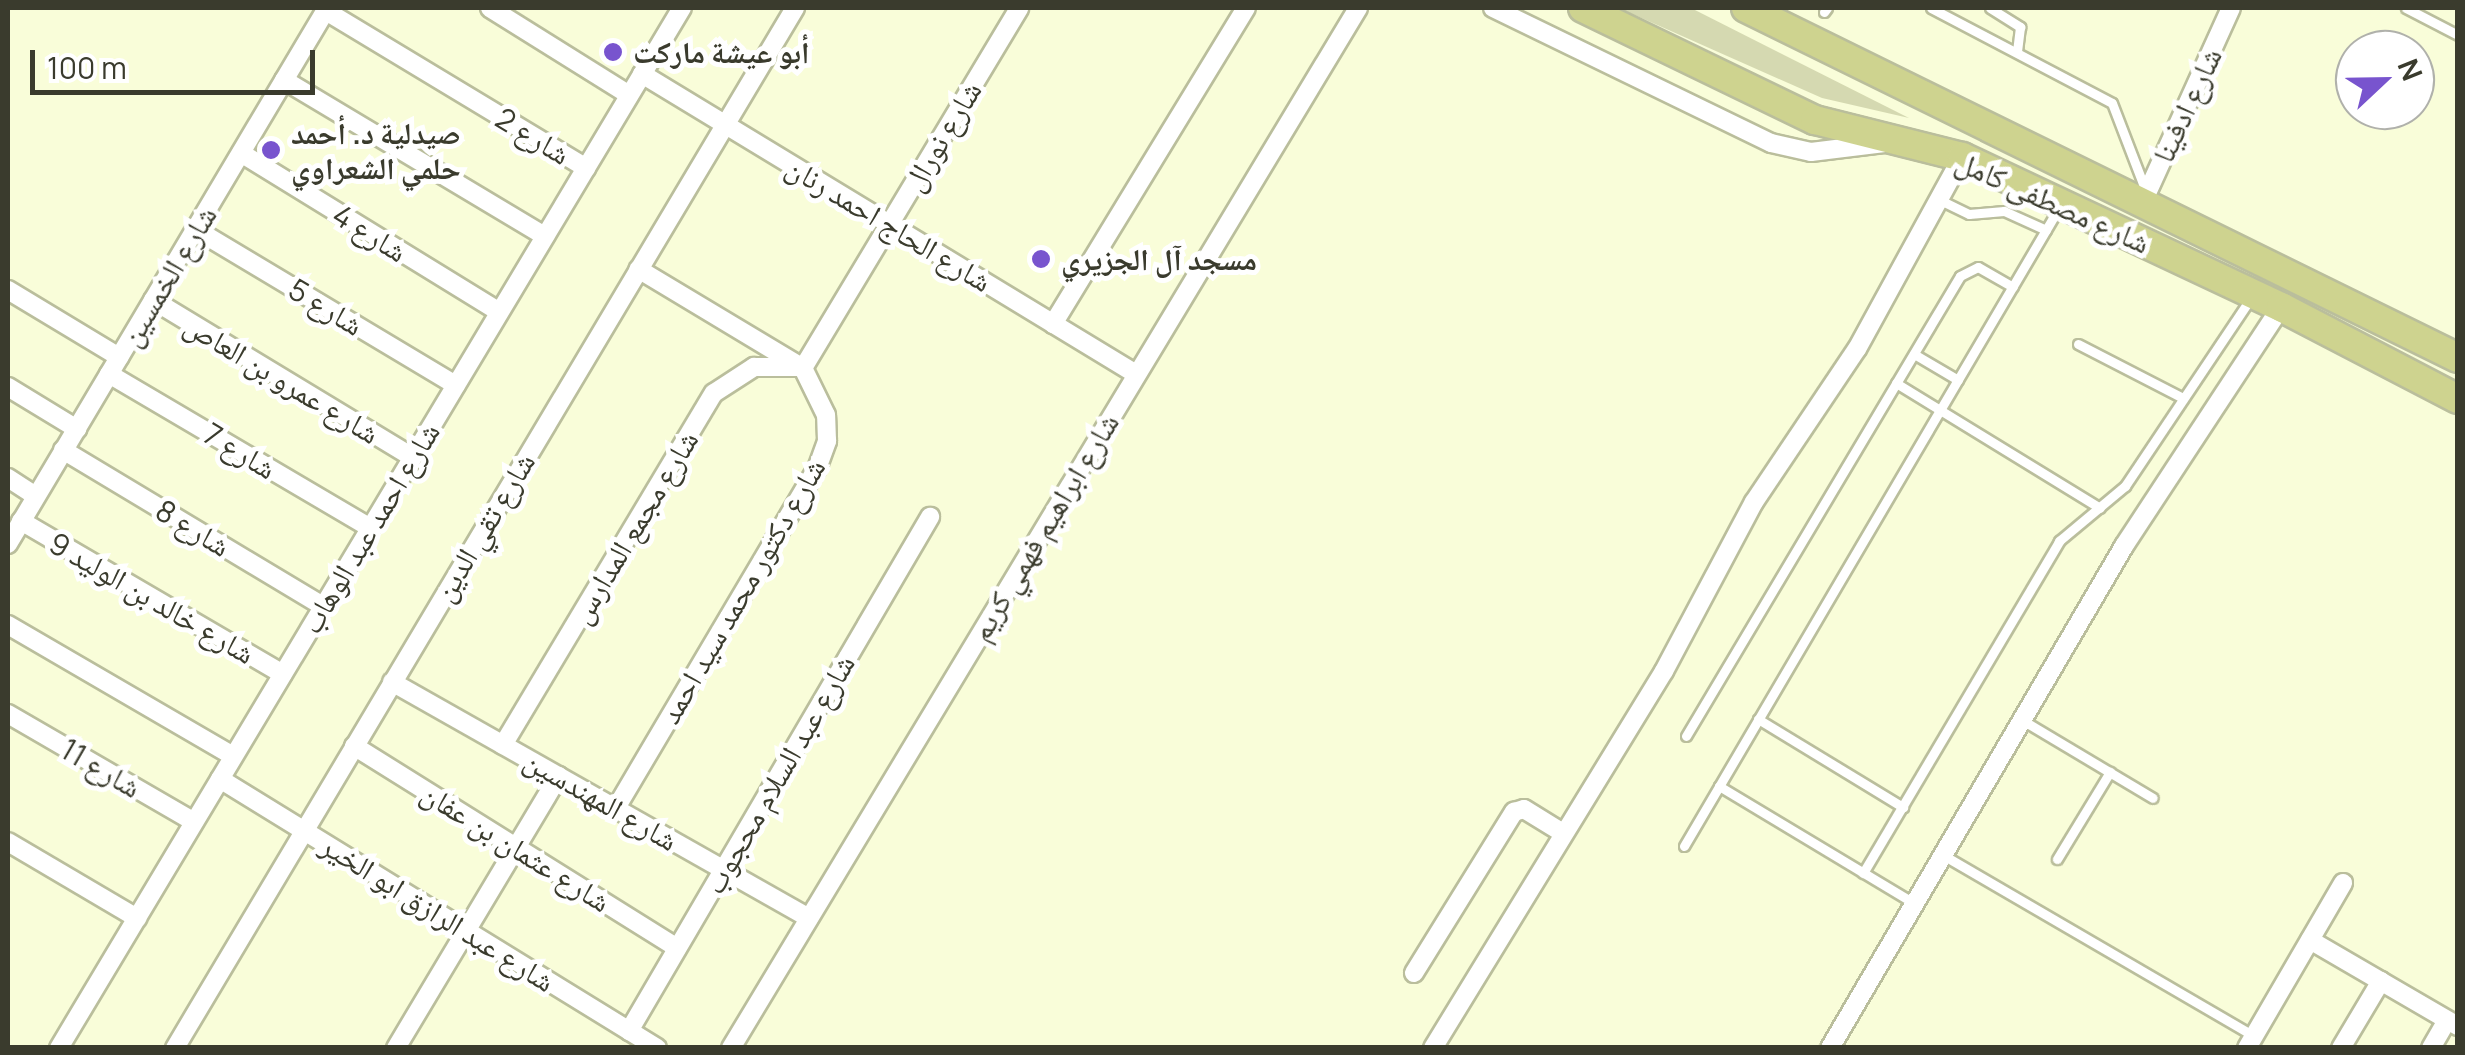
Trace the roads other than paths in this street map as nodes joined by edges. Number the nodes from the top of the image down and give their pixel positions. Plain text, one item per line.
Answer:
1 (490, 8) edge
2 (682, 8) edge
3 (795, 8) edge
4 (1020, 8) edge
5 (1246, 8) edge
6 (1358, 8) edge
7 (1492, 8) edge
8 (1582, 8) edge
9 (1746, 8) edge
10 (1932, 8) edge
11 (1990, 8) edge
12 (2232, 8) edge
13 (2406, 8) edge
14 (327, 9) edge
15 (2458, 35) edge
16 (2017, 52) junction
17 (642, 74) junction
18 (284, 80) junction
19 (629, 95) junction
20 (724, 124) junction
21 (1898, 141) junction
22 (241, 154) junction
23 (1962, 158) junction
24 (586, 168) junction
25 (2145, 197) junction
26 (1940, 200) junction
27 (2062, 204) junction
28 (889, 224) junction
29 (196, 229) junction
30 (2046, 230) junction
31 (545, 236) junction
32 (638, 268) junction
33 (2012, 287) junction
34 (8, 290) edge
35 (2253, 294) junction
36 (152, 300) junction
37 (2281, 307) junction
38 (499, 312) junction
39 (1053, 324) junction
40 (2078, 344) dead end
41 (1914, 354) junction
42 (2458, 358) edge
43 (114, 366) junction
44 (803, 368) junction
45 (1136, 374) junction
46 (1958, 380) junction
47 (1896, 383) junction
48 (456, 385) junction
49 (8, 387) edge
50 (2183, 398) junction
51 (2458, 399) edge
52 (1940, 410) junction
53 (77, 428) junction
54 (63, 450) junction
55 (412, 458) junction
56 (8, 478) edge
57 (36, 496) junction
58 (2100, 508) junction
59 (930, 516) dead end
60 (22, 521) junction
61 (370, 528) junction
62 (8, 544) edge
63 (323, 606) junction
64 (8, 625) edge
65 (282, 674) junction
66 (392, 682) junction
67 (8, 714) edge
68 (1758, 720) junction
69 (2022, 720) junction
70 (1686, 736) dead end
71 (503, 744) junction
72 (354, 746) junction
73 (234, 756) junction
74 (2110, 772) junction
75 (559, 776) junction
76 (220, 779) junction
77 (1719, 786) junction
78 (2152, 798) dead end
79 (1902, 807) junction
80 (616, 808) junction
81 (194, 822) junction
82 (304, 830) junction
83 (1563, 833) junction
84 (8, 842) edge
85 (1684, 846) dead end
86 (516, 847) junction
87 (1943, 855) junction
88 (2057, 858) dead end
89 (723, 869) junction
90 (1864, 873) junction
91 (2344, 883) dead end
92 (1914, 904) junction
93 (136, 918) junction
94 (809, 918) junction
95 (466, 930) junction
96 (2310, 940) junction
97 (677, 948) junction
98 (1414, 973) dead end
99 (2380, 981) junction
100 (2452, 1024) edge
101 (629, 1030) junction
102 (2251, 1042) edge
103 (59, 1048) edge
104 (175, 1048) edge
105 (396, 1048) edge
106 (656, 1048) edge
107 (731, 1048) edge
108 (1433, 1048) edge
109 (1830, 1048) edge
110 (2341, 1048) edge
111 (2431, 1048) edge

1 - 19 street
2 - 17 street, شارع احمد عبد الوهاب
3 - 20 street, شارع تقي الدين
4 - 28 street, شارع نورال
5 - 39 street
6 - 45 street, شارع ابراهيم فهمي كريم
7 - 21 street
8 - 21 main road, شارع مصطفى كامل
9 - 25 main road, شارع مصطفى كامل
10 - 16 lane
11 - 16 lane
12 - 25 street, شارع ادفينا
13 - 15 lane
14 - 18 street, شارع الخمسين
14 - 24 street, شارع 2
16 - 25 lane
17 - 19 street, شارع احمد عبد الوهاب
17 - 20 street, شارع الحاج احمد رنان
18 - 22 street, شارع الخمسين
18 - 31 street
19 - 24 street, شارع احمد عبد الوهاب
20 - 28 street, شارع الحاج احمد رنان
20 - 32 street, شارع تقي الدين
21 - 23 main road, شارع مصطفى كامل
22 - 29 street, شارع الخمسين
22 - 38 street, شارع 4
23 - 26 street
23 - 27 main road, شارع مصطفى كامل
24 - 31 street, شارع احمد عبد الوهاب
25 - 42 main road, شارع مصطفى كامل
26 - 30 lane
26 - 83 street
27 - 30 lane
27 - 35 main road, شارع مصطفى كامل
28 - 39 street, شارع الحاج احمد رنان
28 - 44 street, شارع نورال
29 - 36 street, شارع الخمسين
29 - 48 street, شارع 5
30 - 33 lane
31 - 38 street, شارع احمد عبد الوهاب
32 - 44 street
32 - 66 street, شارع تقي الدين
33 - 41 lane
33 - 46 lane
34 - 43 street, شارع 7
35 - 37 main road, شارع مصطفى كامل
35 - 50 lane
36 - 43 street, شارع الخمسين
36 - 55 street, شارع عمرو بن العاص
37 - 51 main road, شارع مصطفى كامل
37 - 69 street
38 - 48 street, شارع احمد عبد الوهاب
39 - 45 street, شارع الحاج احمد رنان
40 - 50 lane
41 - 46 lane
41 - 47 lane
43 - 53 street, شارع الخمسين
43 - 61 street, شارع 7
44 - 71 street, شارع مجمع المدارس
44 - 80 street, شارع دكتور محمد سيد احمد
45 - 94 street, شارع ابراهيم فهمي كريم
46 - 52 lane
47 - 52 lane
47 - 70 lane
48 - 55 street, شارع احمد عبد الوهاب
49 - 53 street
50 - 58 lane
52 - 58 lane
52 - 68 lane
53 - 54 street, شارع الخمسين
54 - 57 street, شارع الخمسين
54 - 63 street, شارع 8
55 - 61 street, شارع احمد عبد الوهاب
56 - 57 street
57 - 60 street, شارع الخمسين
58 - 79 lane
59 - 89 street, شارع عبد السلام محجوب
60 - 62 street, شارع الخمسين
60 - 65 street, شارع خالد بن الوليد 9
61 - 63 street, شارع احمد عبد الوهاب
63 - 65 street, شارع احمد عبد الوهاب
64 - 73 street
65 - 73 street, شارع احمد عبد الوهاب
66 - 71 street, شارع المهندسين
66 - 72 street, شارع تقي الدين
67 - 81 street, شارع 11
68 - 77 lane
68 - 79 lane
69 - 74 lane
69 - 87 street
71 - 75 street, شارع المهندسين
72 - 82 street, شارع تقي الدين
72 - 86 street, شارع عثمان بن عفان
73 - 76 street, شارع احمد عبد الوهاب
74 - 78 lane
74 - 88 lane
75 - 80 street, شارع المهندسين
75 - 86 street
76 - 81 street, شارع احمد عبد الوهاب
76 - 82 street, شارع عبد الرازق ابو الخير
77 - 85 lane
77 - 90 lane
79 - 90 lane
80 - 89 street, شارع المهندسين
81 - 93 street, شارع احمد عبد الوهاب
82 - 95 street, شارع عبد الرازق ابو الخير
82 - 104 street, شارع تقي الدين
83 - 98 street
83 - 108 street
84 - 93 street
86 - 95 street
86 - 97 street, شارع عثمان بن عفان
87 - 92 street
87 - 102 lane
89 - 94 street, شارع المهندسين
89 - 97 street, شارع عبد السلام محجوب
90 - 92 lane
91 - 96 street
92 - 109 street
93 - 103 street, شارع احمد عبد الوهاب
94 - 107 street, شارع ابراهيم فهمي كريم
95 - 101 street, شارع عبد الرازق ابو الخير
95 - 105 street
96 - 99 street
96 - 102 street
97 - 101 street, شارع عبد السلام محجوب
99 - 100 street
99 - 110 street
100 - 111 street
101 - 106 street, شارع عبد الرازق ابو الخير

